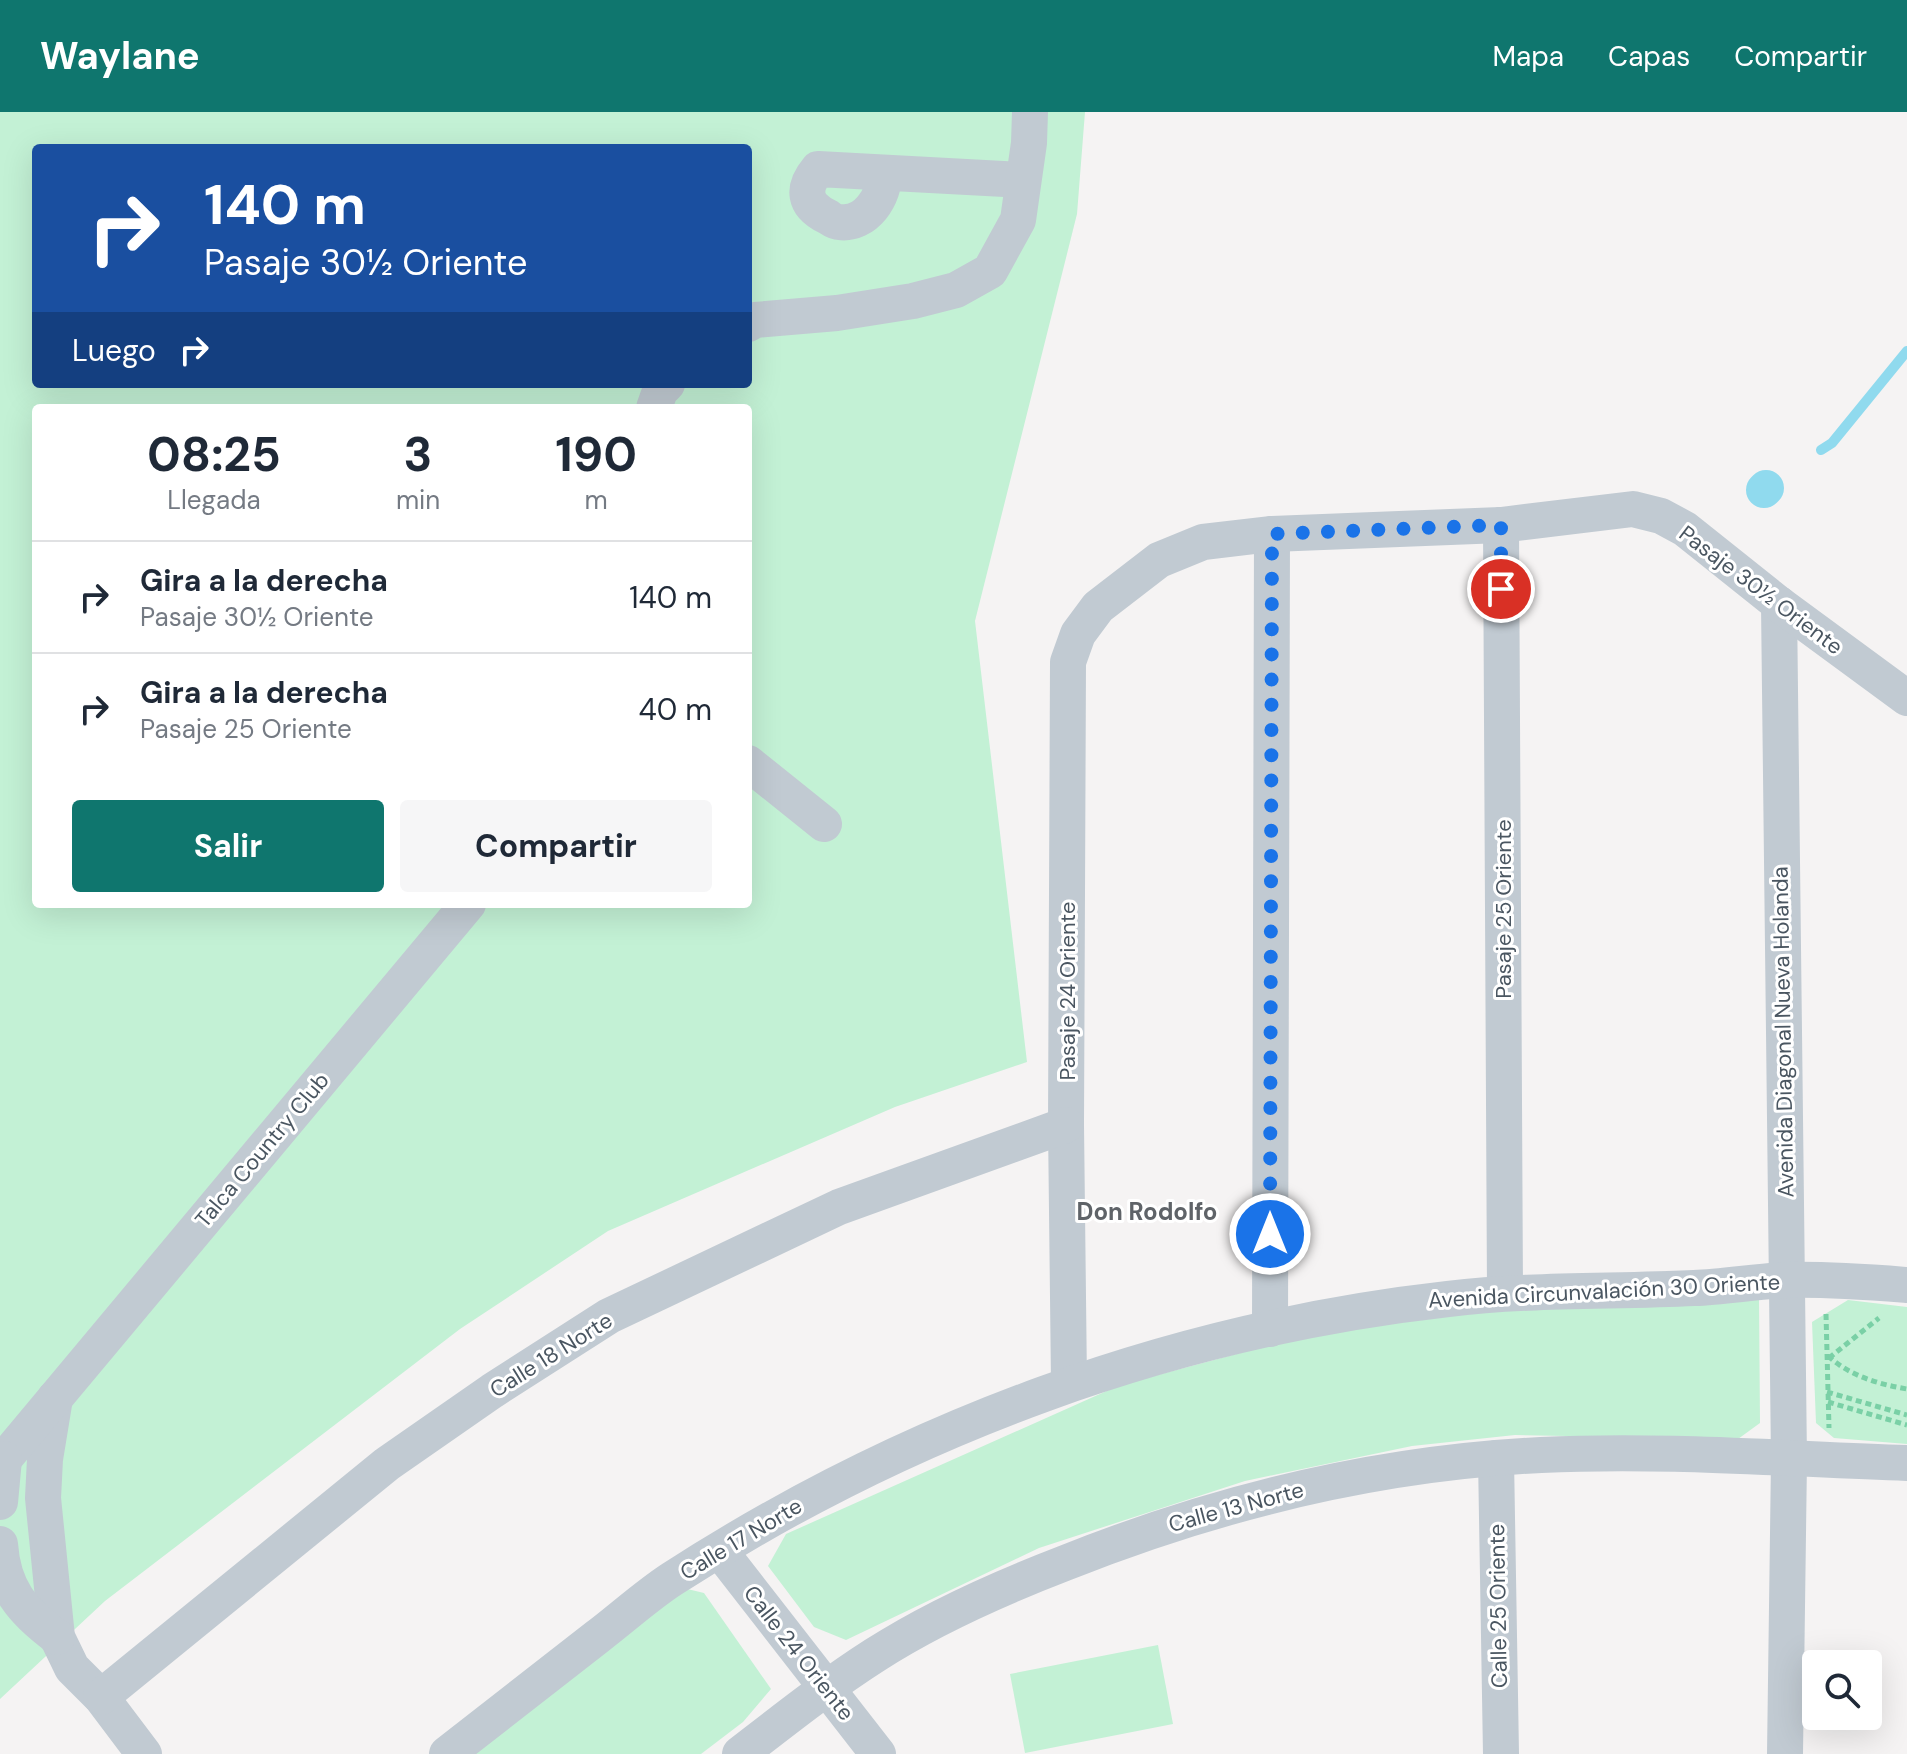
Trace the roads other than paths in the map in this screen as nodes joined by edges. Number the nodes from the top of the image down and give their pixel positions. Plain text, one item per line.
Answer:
1 (1030, 112) edge
2 (884, 173) dead end
3 (1022, 180) junction
4 (752, 322) edge
5 (1501, 525) junction
6 (1272, 534) junction
7 (1779, 604) junction
8 (1098, 607) joint
9 (1907, 698) edge
10 (752, 766) edge
11 (824, 824) dead end
12 (465, 908) edge
13 (1066, 1125) junction
14 (1786, 1280) junction
15 (1505, 1293) junction
16 (1898, 1300) edge
17 (1270, 1329) junction
18 (1069, 1383) junction
19 (55, 1397) junction
20 (1496, 1458) junction
21 (1789, 1460) junction
22 (2, 1462) edge
23 (1907, 1463) edge
24 (0, 1502) edge
25 (48, 1532) junction
26 (0, 1544) edge
27 (720, 1551) junction
28 (57, 1637) junction
29 (827, 1687) junction
30 (101, 1697) junction
31 (144, 1754) edge
32 (447, 1754) edge
33 (740, 1754) edge
34 (878, 1754) edge
35 (1501, 1754) edge
36 (1785, 1754) edge

1 - 3 street
2 - 3 street
3 - 4 street
5 - 6 street, Pasaje 30½ Oriente
5 - 7 street, Pasaje 30½ Oriente
5 - 15 street, Pasaje 25 Oriente
6 - 8 street, Pasaje 30½ Oriente
6 - 17 street
7 - 9 street, Pasaje 30½ Oriente
7 - 14 street, Avenida Diagonal Nueva Holanda
8 - 13 street, Pasaje 24 Oriente
10 - 11 street
12 - 19 street, Talca Country Club
13 - 18 street, Pasaje 24 Oriente
13 - 30 street, Calle 18 Norte
14 - 15 street, Avenida Circunvalación 30 Oriente
14 - 16 street, Avenida Circunvalación 30 Oriente
14 - 21 street, Avenida Diagonal Nueva Holanda
15 - 17 street, Avenida Circunvalación 30 Oriente
17 - 18 street, Avenida Circunvalación 30 Oriente
18 - 27 street, Calle 17 Norte
19 - 22 street, Talca Country Club
19 - 25 street
20 - 21 street, Calle 13 Norte
20 - 29 street, Calle 13 Norte
20 - 35 street, Calle 25 Oriente
21 - 23 street
21 - 36 street, Avenida Diagonal Nueva Holanda
22 - 24 street, Talca Country Club
25 - 26 street
25 - 28 street
26 - 28 street
27 - 29 street, Calle 24 Oriente
27 - 32 street, Calle 17 Norte
28 - 30 street
29 - 33 street, Calle 13 Norte
29 - 34 street, Calle 24 Oriente
30 - 31 street

